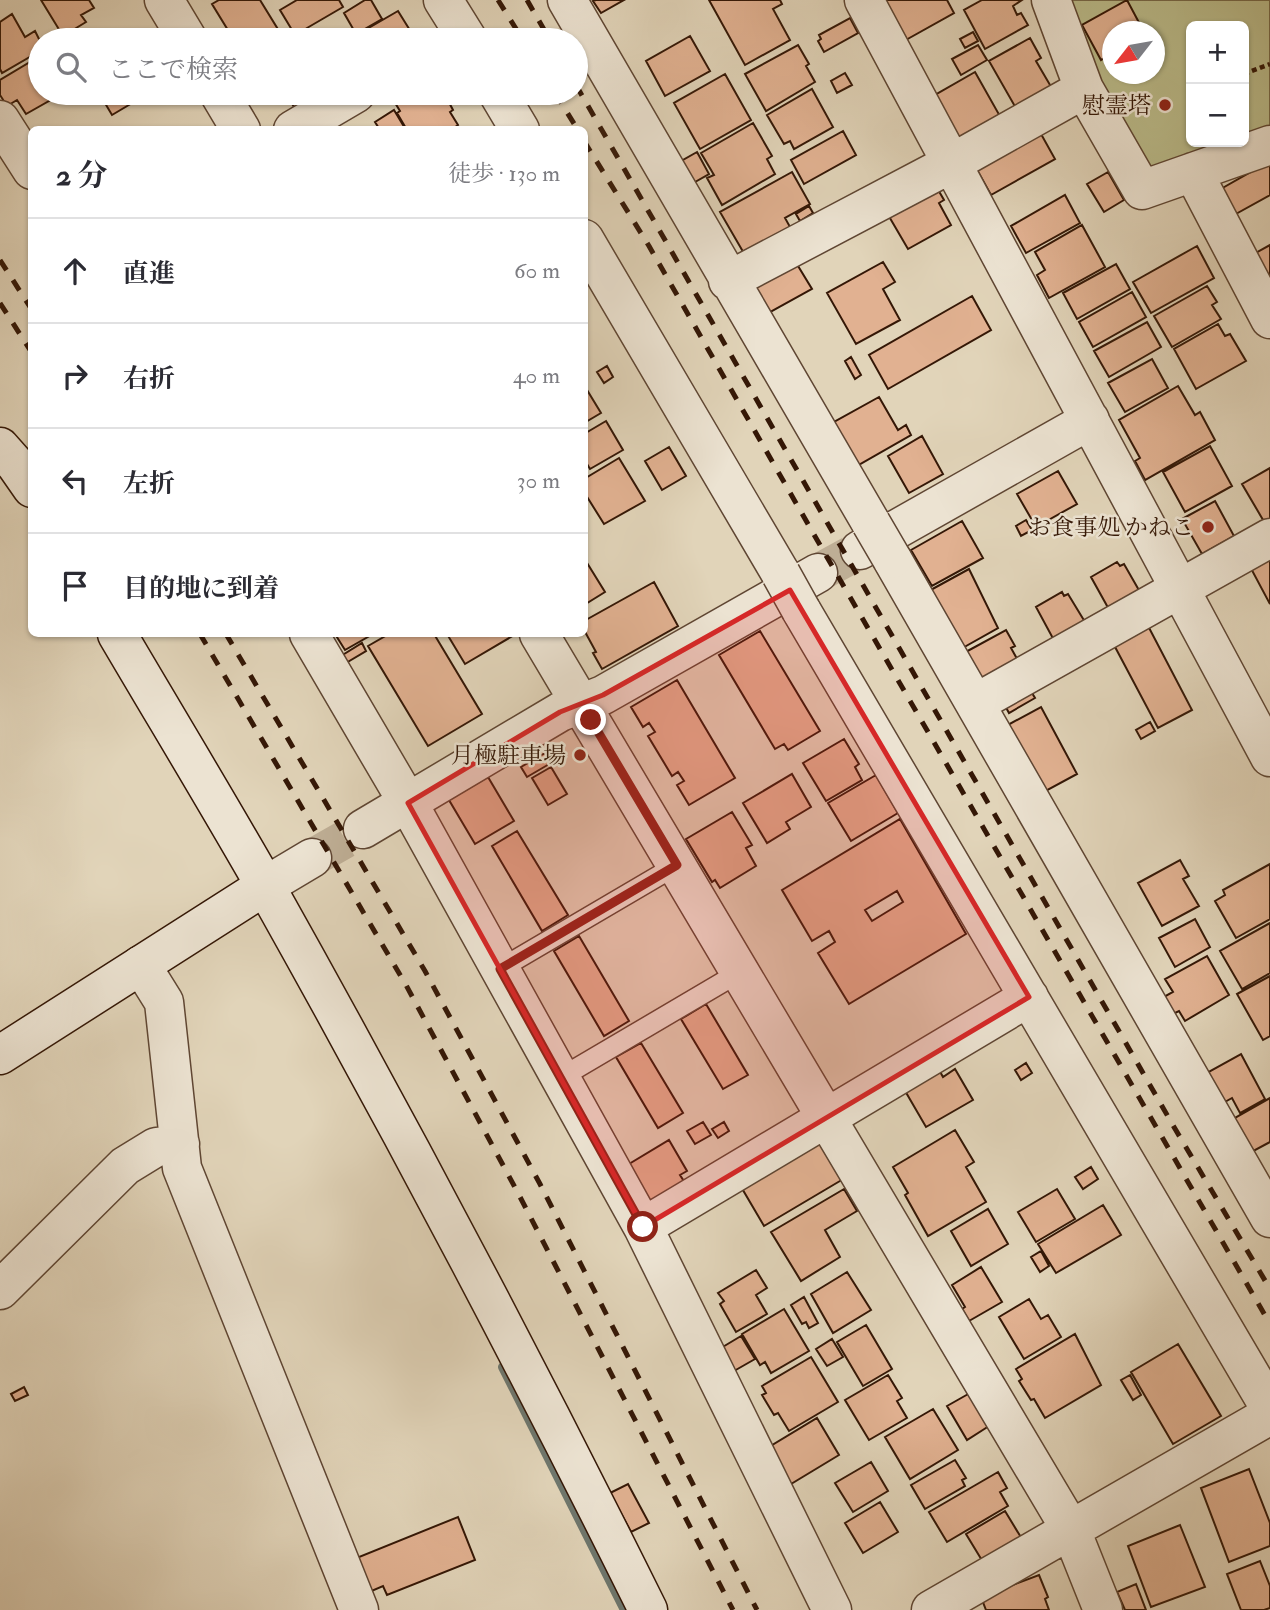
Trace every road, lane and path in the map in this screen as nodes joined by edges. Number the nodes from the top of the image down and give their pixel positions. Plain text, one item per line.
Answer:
1 (164, 0) edge
2 (567, 0) edge
3 (864, 0) edge
4 (1051, 0) edge
5 (181, 28) edge
6 (583, 28) edge
7 (588, 37) edge
8 (1270, 64) edge
9 (1249, 72) edge
10 (1084, 89) junction
11 (226, 105) edge
12 (336, 105) edge
13 (505, 105) edge
14 (0, 120) edge
15 (239, 126) edge
16 (300, 126) edge
17 (518, 126) edge
18 (1270, 145) edge
19 (952, 163) junction
20 (28, 164) edge
21 (1193, 172) junction
22 (588, 246) edge
23 (728, 281) junction
24 (1270, 319) edge
25 (1090, 420) junction
26 (0, 447) edge
27 (28, 482) edge
28 (1270, 538) edge
29 (874, 544) junction
30 (818, 573) tunnel mouth
31 (1180, 589) junction
32 (119, 637) edge
33 (311, 637) edge
34 (541, 637) edge
35 (976, 703) junction
36 (581, 704) junction
37 (1270, 757) edge
38 (408, 803) junction
39 (363, 829) tunnel mouth
40 (312, 859) tunnel mouth
41 (677, 865) junction
42 (265, 886) junction
43 (141, 965) junction
44 (500, 969) junction
45 (740, 972) junction
46 (1029, 997) junction
47 (0, 1055) edge
48 (561, 1078) junction
49 (827, 1117) junction
50 (180, 1144) junction
51 (1257, 1167) edge
52 (1270, 1218) edge
53 (643, 1227) junction
54 (0, 1290) edge
55 (1270, 1408) edge
56 (1270, 1415) edge
57 (1071, 1530) junction
58 (359, 1610) edge
59 (648, 1610) edge
60 (832, 1610) edge
61 (931, 1610) edge
62 (1103, 1610) edge

1 - 5 street
2 - 6 street
3 - 19 street
4 - 10 street
7 - 23 street
8 - 9 path
10 - 19 street
10 - 21 street
11 - 15 street
12 - 16 street
13 - 17 street
14 - 20 street
18 - 21 street
19 - 23 street
19 - 25 street
21 - 24 street
22 - 46 street, bridge
23 - 29 street
25 - 29 street
25 - 31 street
26 - 27 street
28 - 31 street
29 - 35 street
30 - 36 street
31 - 35 street
31 - 37 street
32 - 42 street
33 - 38 street
34 - 36 street
35 - 51 street
36 - 38 street
36 - 41 street
38 - 39 street
38 - 44 street
40 - 42 street
41 - 44 lane
41 - 45 street
42 - 43 street
42 - 59 street
43 - 47 street
43 - 50 street
44 - 48 street
45 - 48 lane
45 - 49 street
46 - 49 street
46 - 55 street
48 - 53 street
49 - 53 street
49 - 57 street
50 - 54 street
50 - 58 street
51 - 52 street
53 - 60 street
56 - 57 street
57 - 61 street
57 - 62 street

